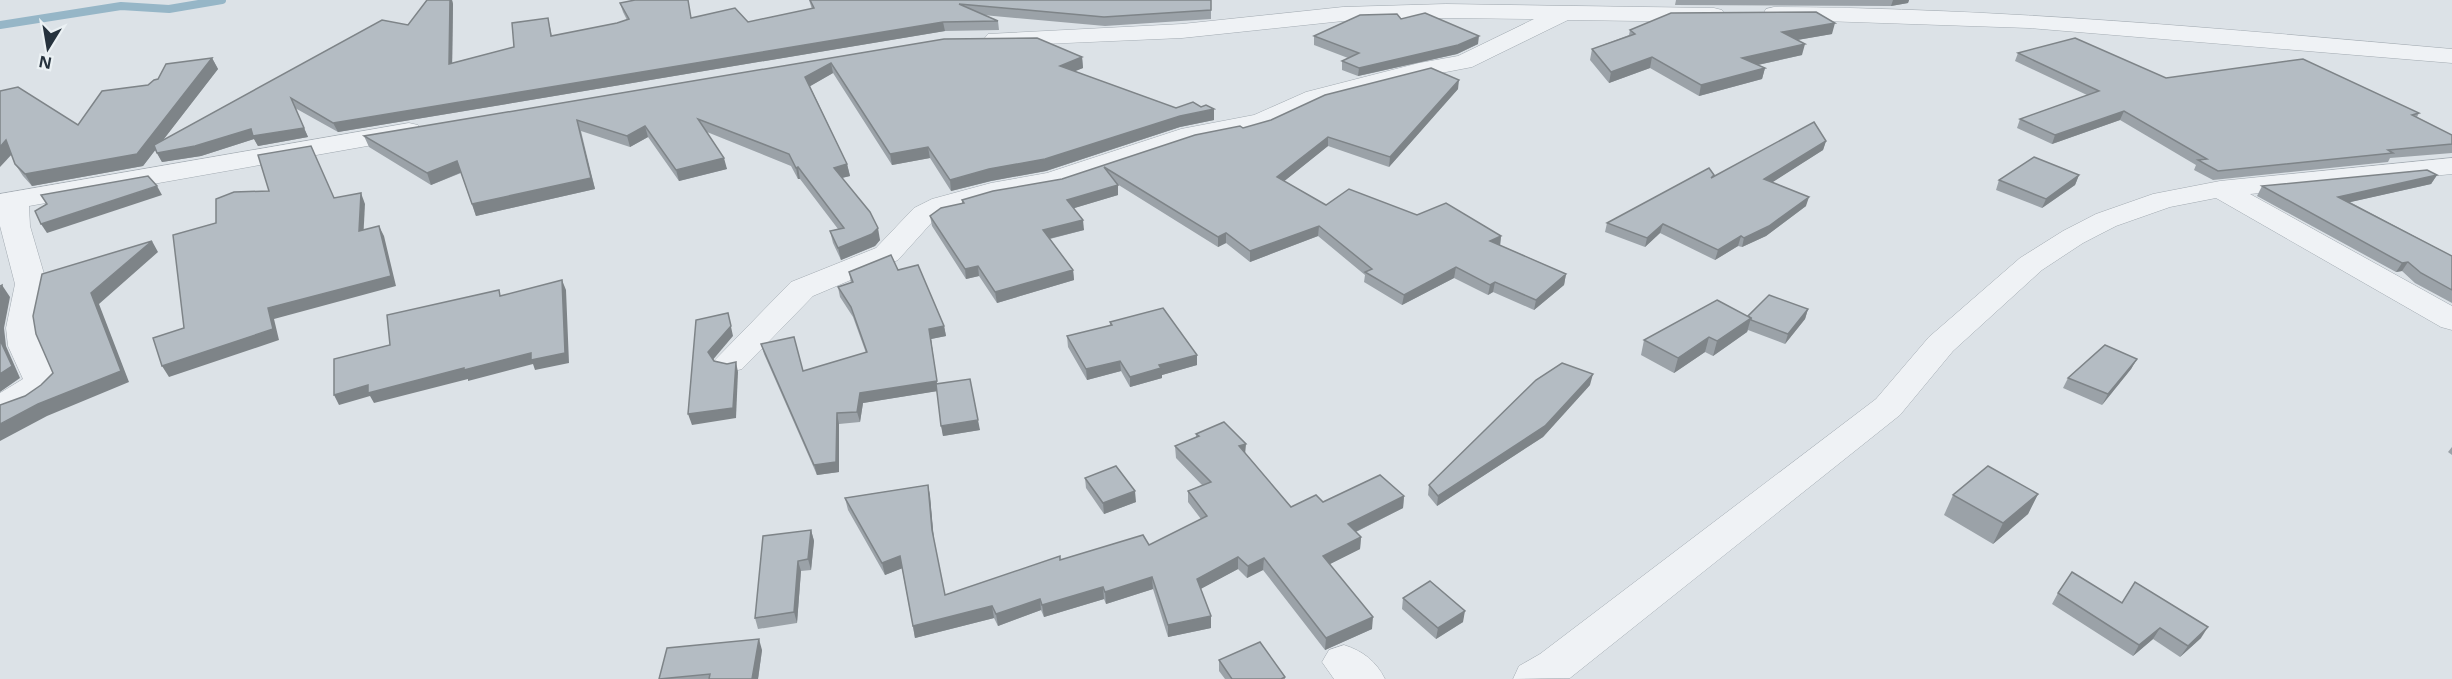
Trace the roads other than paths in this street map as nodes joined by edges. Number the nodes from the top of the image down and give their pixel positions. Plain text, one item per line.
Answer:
1 (1656, 0) edge
2 (1565, 13) junction
3 (977, 40) edge
4 (2452, 56) edge
5 (427, 128) edge
6 (2452, 166) edge
7 (2220, 189) junction
8 (7, 201) edge
9 (2452, 320) edge
10 (730, 362) edge
11 (0, 408) edge
12 (1545, 677) edge

1 - 2 street
2 - 3 street
2 - 4 street
2 - 10 street
5 - 8 street
6 - 7 street
7 - 9 street
7 - 12 street
8 - 11 street

